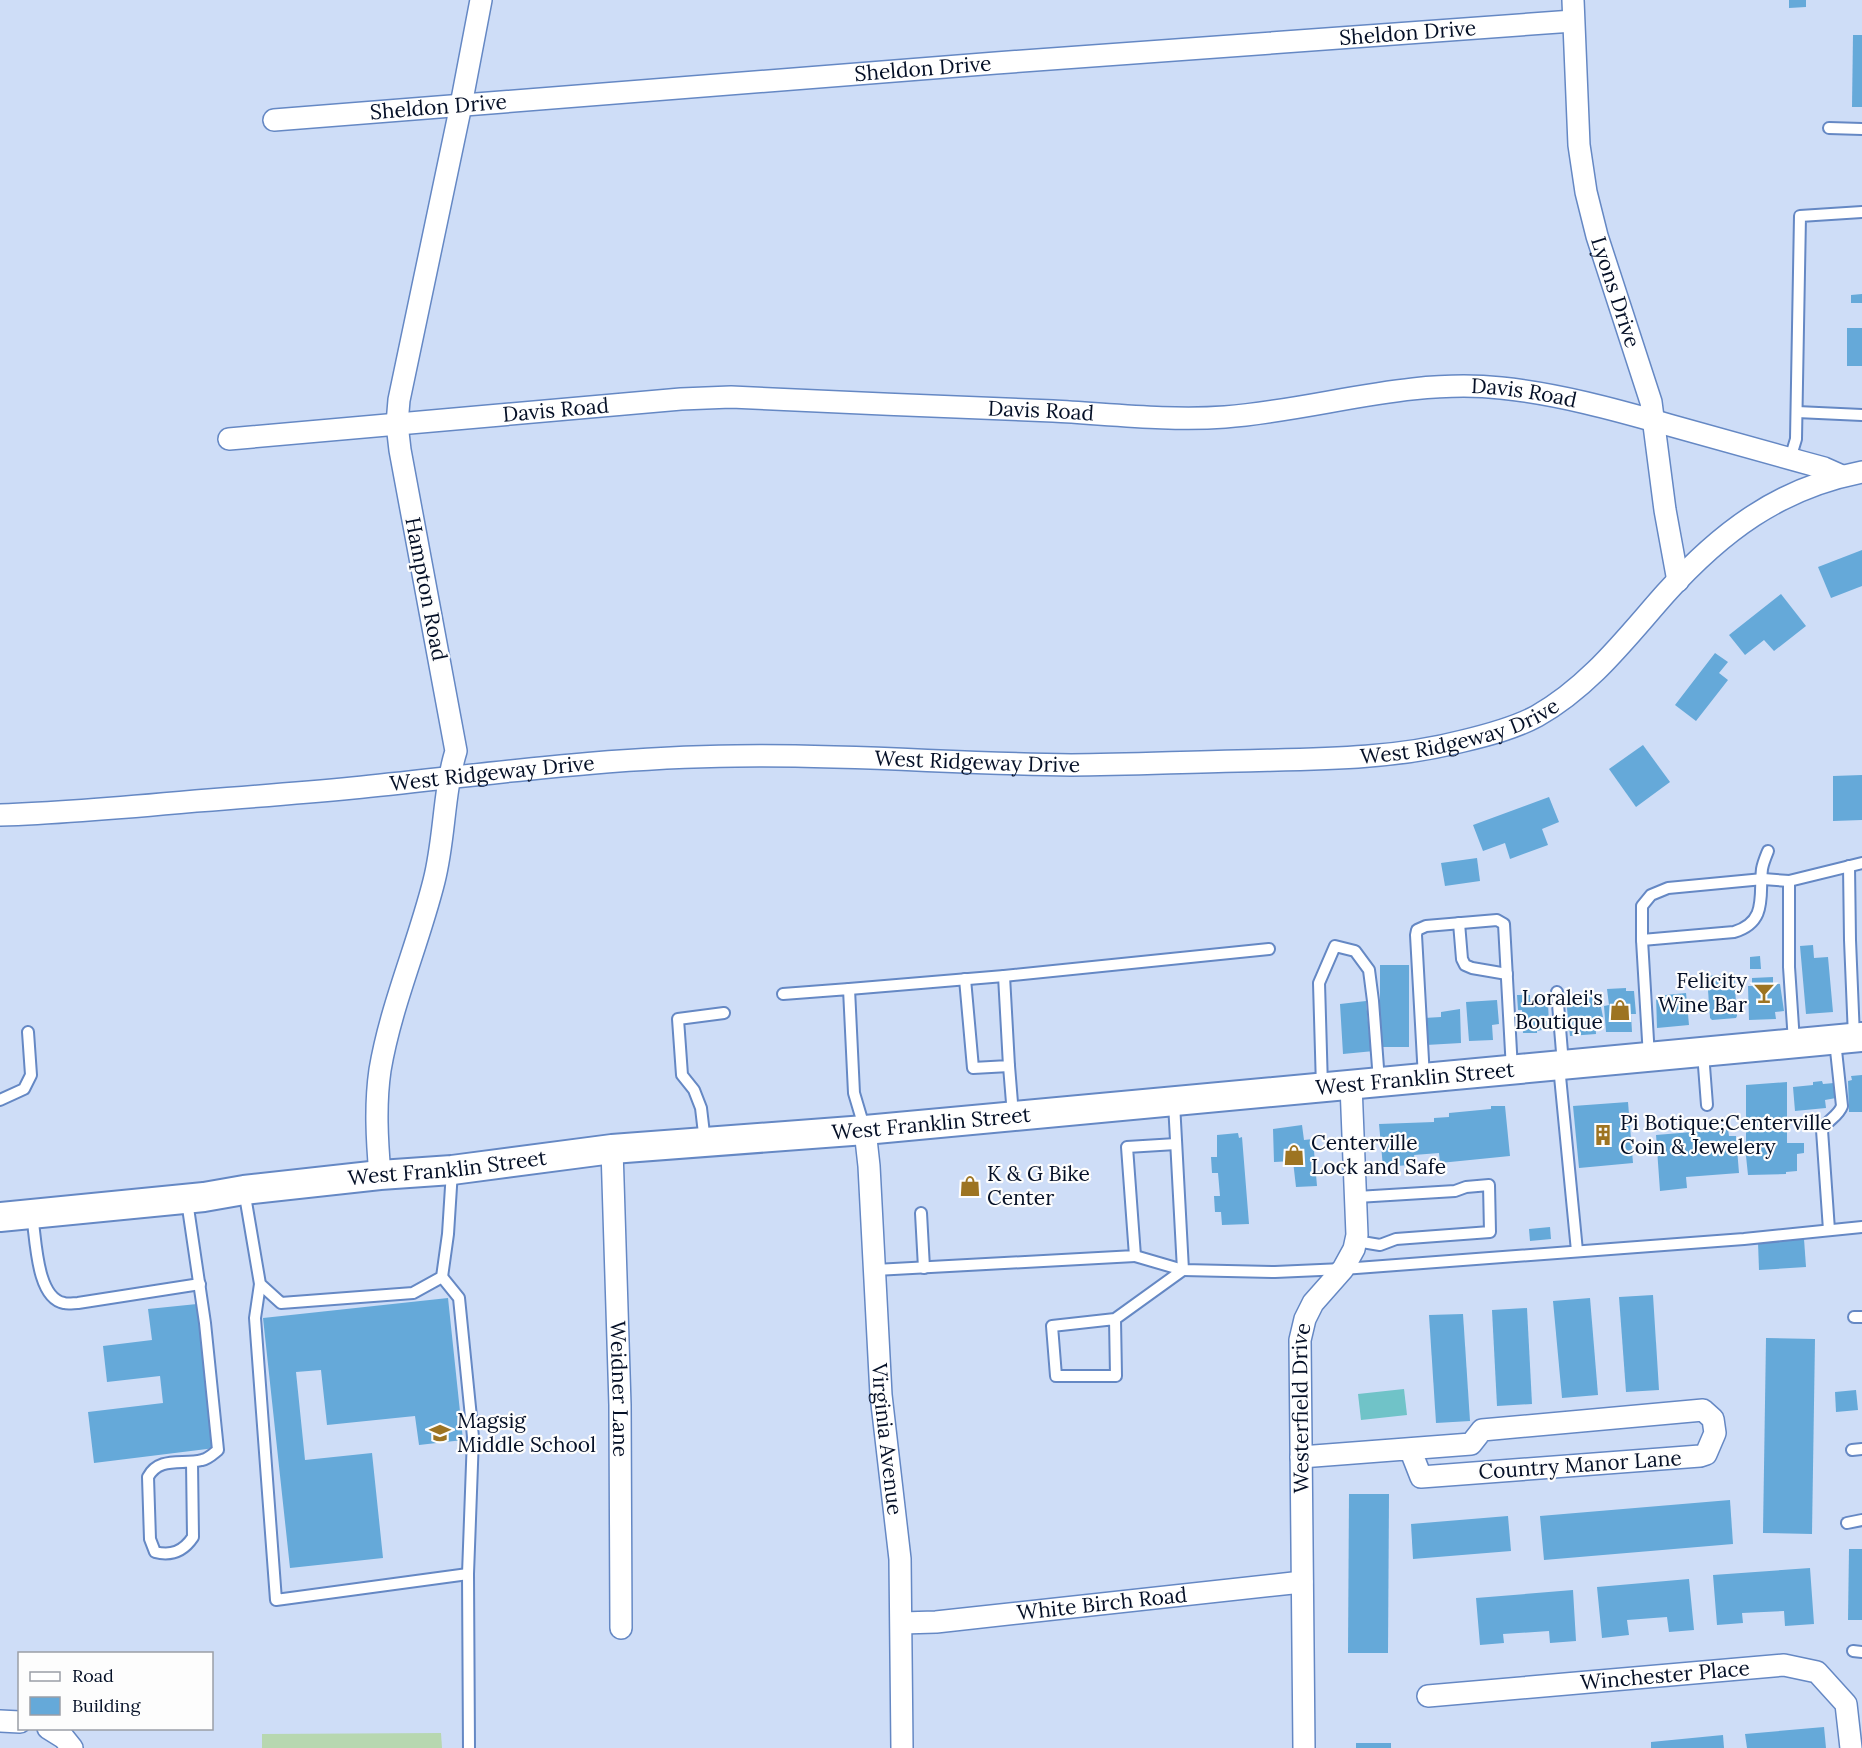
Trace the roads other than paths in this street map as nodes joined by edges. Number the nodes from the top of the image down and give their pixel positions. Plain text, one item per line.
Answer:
1 (481, 0) edge
2 (1573, 10) edge
3 (461, 105) junction
4 (274, 120) dead end
5 (1829, 128) dead end
6 (1862, 129) edge
7 (1862, 212) edge
8 (1797, 412) junction
9 (1862, 415) edge
10 (1654, 421) junction
11 (397, 424) junction
12 (229, 439) dead end
13 (1791, 459) junction
14 (1852, 474) edge
15 (1678, 581) junction
16 (449, 777) junction
17 (0, 815) edge
18 (1768, 851) dead end
19 (1862, 863) edge
20 (1850, 866) junction
21 (1763, 879) junction
22 (1789, 881) junction
23 (1459, 923) junction
24 (1642, 940) junction
25 (1269, 949) dead end
26 (1508, 974) junction
27 (1004, 976) junction
28 (1857, 976) edge
29 (965, 979) junction
30 (849, 988) junction
31 (1557, 992) dead end
32 (783, 994) dead end
33 (724, 1012) dead end
34 (28, 1032) dead end
35 (1850, 1039) edge
36 (1794, 1044) junction
37 (1703, 1053) junction
38 (1649, 1058) junction
39 (1009, 1066) junction
40 (1561, 1066) junction
41 (1512, 1070) junction
42 (1424, 1078) junction
43 (1379, 1083) junction
44 (1351, 1085) junction
45 (1322, 1088) junction
46 (0, 1100) edge
47 (1174, 1101) junction
48 (1707, 1105) dead end
49 (1013, 1115) junction
50 (865, 1130) junction
51 (705, 1142) junction
52 (1176, 1144) junction
53 (612, 1149) junction
54 (452, 1170) junction
55 (380, 1175) junction
56 (244, 1190) junction
57 (1357, 1197) junction
58 (187, 1198) junction
59 (921, 1213) dead end
60 (32, 1214) junction
61 (0, 1217) edge
62 (1862, 1227) edge
63 (1829, 1230) junction
64 (1356, 1241) junction
65 (1577, 1251) junction
66 (1135, 1256) junction
67 (924, 1268) junction
68 (1343, 1269) junction
69 (874, 1270) junction
70 (1183, 1270) junction
71 (442, 1277) junction
72 (200, 1284) junction
73 (260, 1284) junction
74 (1116, 1319) junction
75 (1410, 1449) junction
76 (1301, 1457) junction
77 (192, 1462) junction
78 (1862, 1521) edge
79 (1847, 1522) dead end
80 (468, 1574) junction
81 (1302, 1582) junction
82 (902, 1623) junction
83 (621, 1629) dead end
84 (1428, 1696) dead end
85 (0, 1721) edge
86 (18, 1722) edge
87 (51, 1730) edge
88 (72, 1748) edge
89 (469, 1748) edge
90 (902, 1748) edge
91 (1304, 1748) edge
92 (1851, 1748) edge

1 - 3 street, Hampton Road
2 - 3 street, Sheldon Drive
2 - 10 street, Lyons Drive
3 - 4 street, Sheldon Drive
3 - 11 street, Hampton Road
5 - 6 lane
7 - 8 lane
8 - 9 lane
8 - 13 lane
10 - 11 street, Davis Road
10 - 13 street, Davis Road
10 - 15 street, Lyons Drive
11 - 12 street, Davis Road
11 - 16 street, Hampton Road
13 - 14 street, Davis Road
14 - 15 street, West Ridgeway Drive
15 - 16 street, West Ridgeway Drive
16 - 17 street, West Ridgeway Drive
16 - 55 street, Hampton Road
18 - 21 lane
19 - 20 lane
20 - 22 lane
20 - 28 lane
21 - 22 lane
21 - 24 lane
21 - 24 lane
22 - 36 lane
23 - 26 lane
23 - 26 lane
23 - 42 lane
24 - 38 lane
25 - 27 lane
26 - 41 lane
27 - 29 lane
27 - 39 lane
28 - 35 lane
29 - 30 lane
29 - 39 lane
30 - 32 lane
30 - 50 lane
31 - 40 lane
33 - 51 lane
34 - 46 lane
35 - 36 main road, West Franklin Street
35 - 63 lane
36 - 37 main road, West Franklin Street
37 - 38 main road, West Franklin Street
37 - 48 lane
38 - 40 main road, West Franklin Street
39 - 49 lane
40 - 41 main road, West Franklin Street
40 - 65 lane
41 - 42 main road, West Franklin Street
42 - 43 main road, West Franklin Street
43 - 44 main road, West Franklin Street
43 - 45 lane
44 - 45 main road, West Franklin Street
44 - 57 street, Westerfield Drive
45 - 47 main road, West Franklin Street
47 - 49 main road, West Franklin Street
47 - 52 lane
49 - 50 main road, West Franklin Street
50 - 51 main road, West Franklin Street
50 - 69 street, Virginia Avenue
51 - 53 main road, West Franklin Street
52 - 66 lane
52 - 70 lane
53 - 54 main road, West Franklin Street
53 - 83 street, Weidner Lane
54 - 55 main road, West Franklin Street
54 - 71 lane
55 - 56 main road, West Franklin Street
56 - 58 main road, West Franklin Street
56 - 73 lane
57 - 64 street, Westerfield Drive
57 - 64 lane
58 - 60 main road, West Franklin Street
58 - 72 lane
59 - 67 lane
60 - 61 main road, West Franklin Street
60 - 72 lane
62 - 63 lane
63 - 65 lane
64 - 68 street, Westerfield Drive
65 - 68 lane
66 - 67 lane
66 - 70 lane
67 - 69 lane
68 - 70 lane
68 - 76 street, Westerfield Drive
69 - 82 street, Virginia Avenue
70 - 74 lane
71 - 73 lane
71 - 80 lane
72 - 77 lane
73 - 80 lane
74 - 74 lane
75 - 75 street, Country Manor Lane
75 - 76 street, Country Manor Lane
76 - 81 street, Westerfield Drive
77 - 77 lane
78 - 79 lane
80 - 89 lane
81 - 82 street, White Birch Road
81 - 91 street, Westerfield Drive
82 - 90 street, Virginia Avenue
84 - 92 street, Winchester Place
85 - 86 street
87 - 88 street

